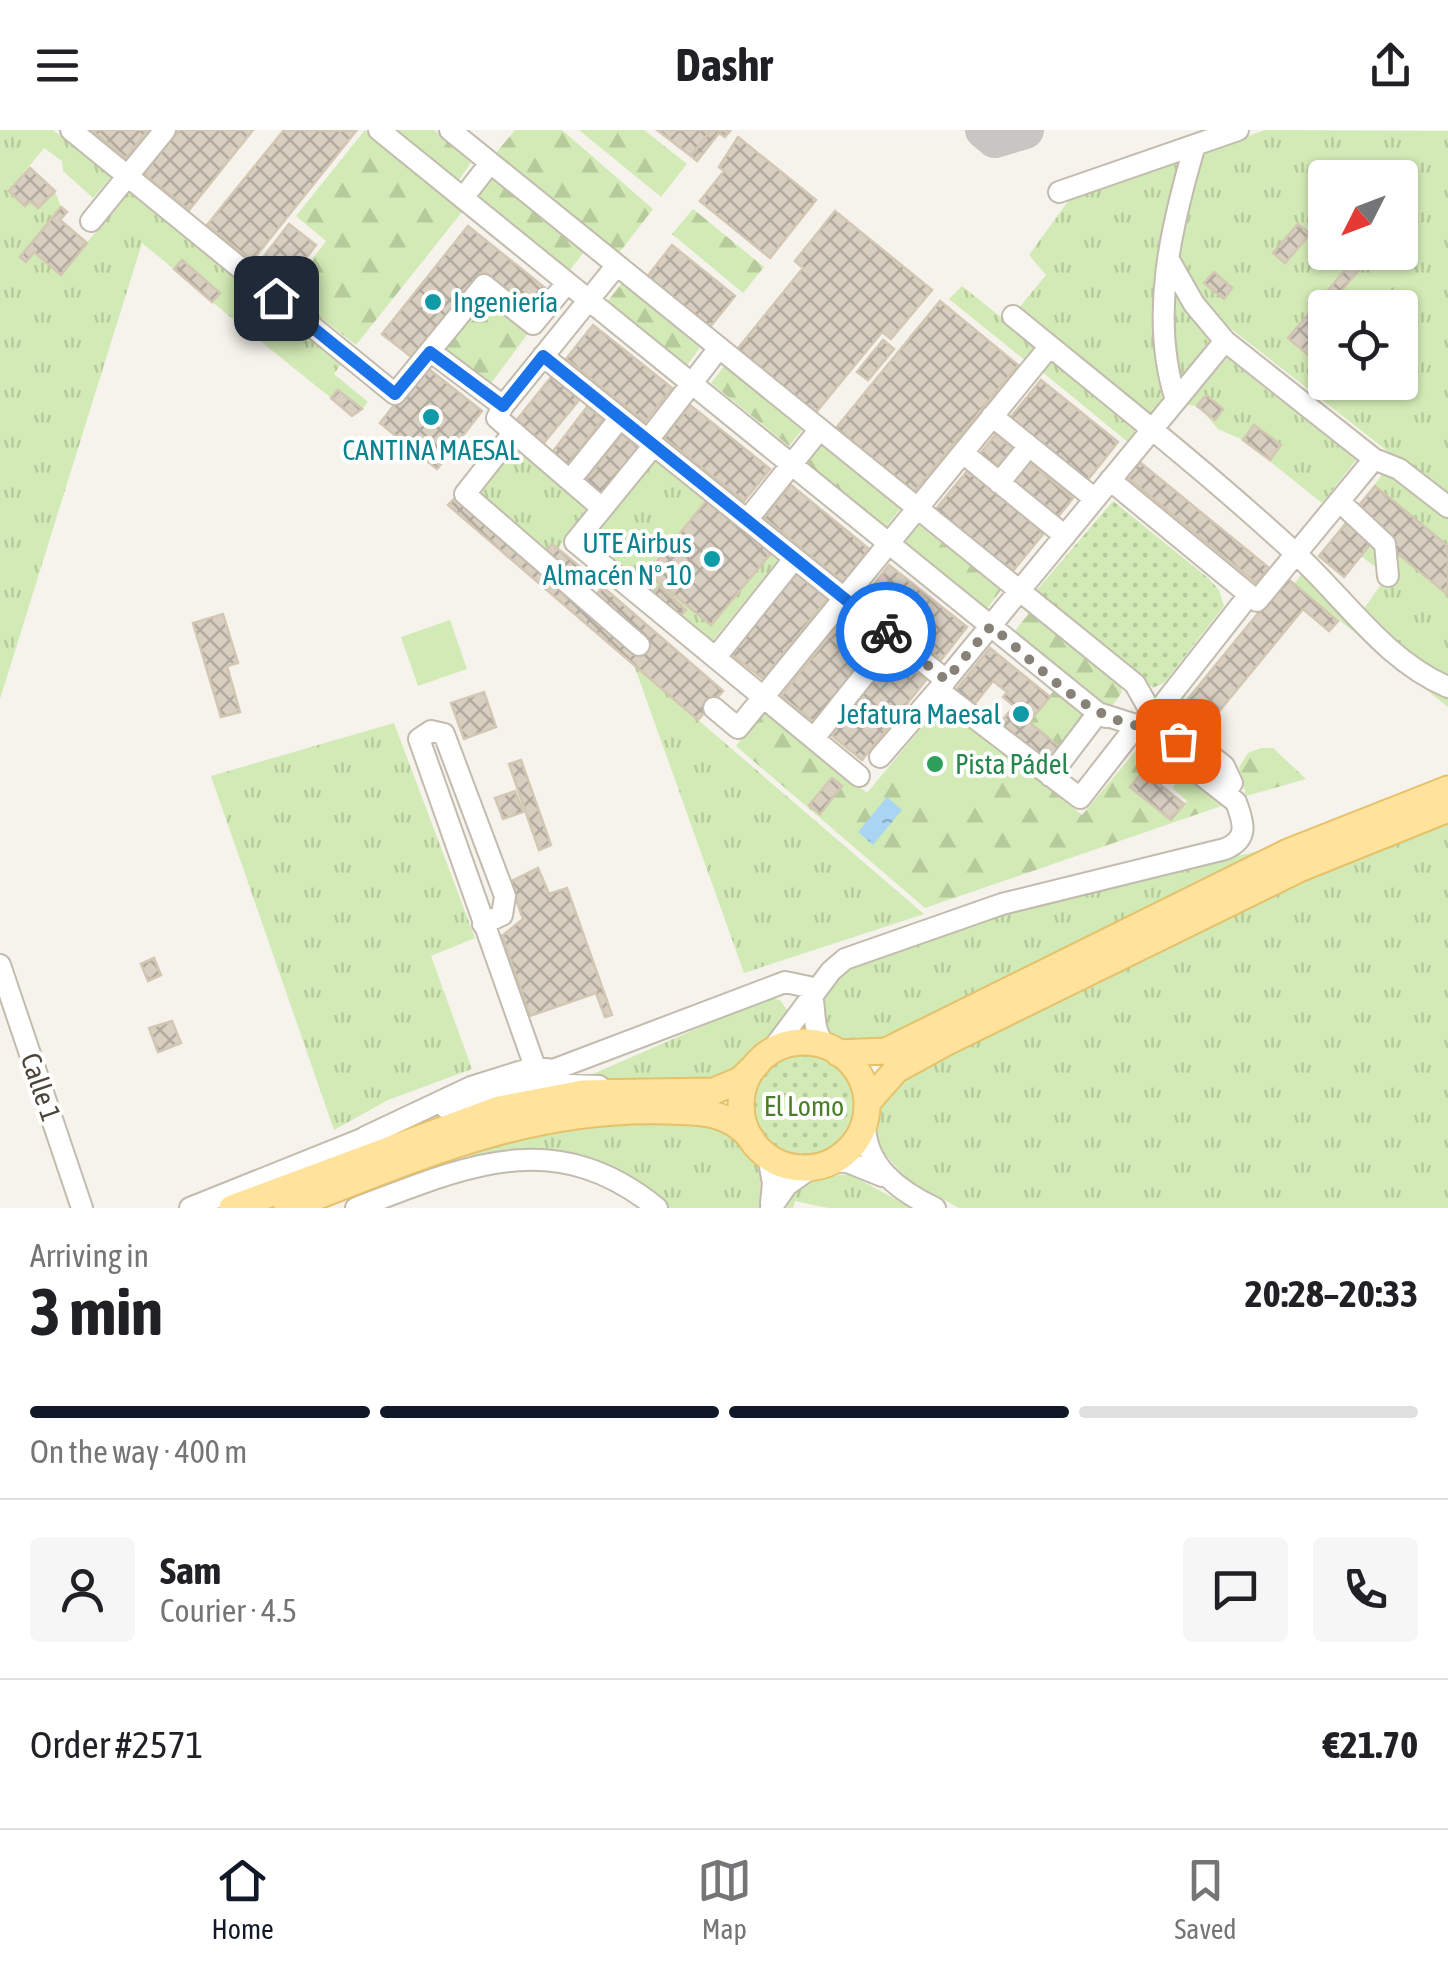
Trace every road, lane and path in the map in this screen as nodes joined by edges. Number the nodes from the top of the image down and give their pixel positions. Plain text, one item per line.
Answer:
1 (71, 130) edge
2 (165, 130) edge
3 (379, 130) edge
4 (450, 130) edge
5 (1238, 130) edge
6 (1195, 145) junction
7 (490, 162) junction
8 (128, 178) junction
9 (1059, 192) dead end
10 (463, 198) junction
11 (92, 221) dead end
12 (1169, 260) junction
13 (617, 265) junction
14 (567, 283) junction
15 (588, 300) junction
16 (1013, 316) dead end
17 (533, 324) junction
18 (1225, 342) junction
19 (1050, 346) junction
20 (719, 348) junction
21 (549, 349) junction
22 (430, 352) junction
23 (691, 383) junction
24 (1176, 400) junction
25 (503, 406) junction
26 (992, 416) junction
27 (620, 418) junction
28 (820, 429) junction
29 (1152, 430) junction
30 (514, 432) junction
31 (650, 443) junction
32 (1029, 446) junction
33 (962, 454) junction
34 (1374, 459) junction
35 (792, 464) junction
36 (570, 480) junction
37 (1110, 480) junction
38 (999, 483) junction
39 (1095, 499) junction
40 (1340, 502) junction
41 (1448, 507) edge
42 (602, 508) junction
43 (917, 508) junction
44 (747, 520) junction
45 (1065, 536) junction
46 (889, 544) junction
47 (1296, 554) junction
48 (794, 559) junction
49 (607, 568) junction
50 (1388, 576) dead end
51 (1020, 590) junction
52 (1249, 594) junction
53 (584, 597) junction
54 (846, 599) junction
55 (991, 626) junction
56 (894, 638) junction
57 (639, 645) dead end
58 (716, 656) junction
59 (942, 685) junction
60 (1448, 687) edge
61 (764, 696) junction
62 (714, 708) dead end
63 (1098, 713) junction
64 (1142, 722) junction
65 (814, 738) junction
66 (880, 757) dead end
67 (860, 776) dead end
68 (1050, 776) junction
69 (1448, 789) edge
70 (1237, 802) junction
71 (1448, 810) edge
72 (484, 924) junction
73 (0, 966) edge
74 (770, 987) junction
75 (813, 994) junction
76 (797, 1020) junction
77 (833, 1050) junction
78 (763, 1058) junction
79 (535, 1067) junction
80 (626, 1091) junction
81 (866, 1113) junction
82 (365, 1137) junction
83 (759, 1147) junction
84 (819, 1166) junction
85 (895, 1184) junction
86 (82, 1208) edge
87 (190, 1208) edge
88 (232, 1208) edge
89 (287, 1208) edge
90 (356, 1208) edge
91 (657, 1208) edge
92 (771, 1208) edge
93 (934, 1208) edge

1 - 8 street
2 - 8 street
3 - 10 street
4 - 7 street
5 - 6 street
6 - 9 street
6 - 12 street
7 - 10 street
7 - 13 street
8 - 11 street
8 - 22 street
10 - 14 street
12 - 18 street
12 - 24 street
13 - 15 street
13 - 20 street
14 - 15 street
14 - 17 street
15 - 21 street
15 - 23 street
16 - 19 street
17 - 21 street
17 - 22 street
18 - 24 street
18 - 34 street
19 - 26 street
19 - 29 street
20 - 23 street
20 - 28 street
21 - 25 street
21 - 27 street
22 - 25 street
23 - 31 street
23 - 35 street
24 - 29 street
25 - 30 street
26 - 32 street
26 - 33 street
27 - 31 street
27 - 36 street
28 - 35 street
28 - 43 street
29 - 37 street
29 - 47 street
30 - 36 street
30 - 53 street
31 - 42 street
31 - 44 street
32 - 38 street
32 - 39 street
33 - 38 street
33 - 43 street
34 - 40 street
34 - 41 street
35 - 44 street
35 - 46 street
36 - 42 street
37 - 39 street
37 - 52 street
38 - 45 street
39 - 45 street
40 - 47 street
40 - 50 street
42 - 49 street
43 - 46 street
43 - 51 street
44 - 48 street
45 - 51 street
46 - 54 street
46 - 55 street
47 - 52 street
47 - 60 street
48 - 54 street
48 - 58 street
49 - 53 street
49 - 58 street
51 - 55 street
51 - 64 street
52 - 64 street
53 - 57 street
54 - 56 street
54 - 61 street
55 - 59 street
55 - 63 street
56 - 59 street
56 - 65 street
58 - 61 street
59 - 66 street
59 - 68 street
61 - 62 street
61 - 65 street
63 - 64 street
63 - 68 street
64 - 68 street
64 - 70 street
64 - 70 street
65 - 67 street
69 - 77 main road
70 - 75 street
71 - 81 main road
72 - 72 street
72 - 79 street
73 - 86 street, Calle 1
74 - 75 street
74 - 76 street
74 - 79 street
75 - 76 street
75 - 77 street
76 - 78 street
77 - 78 main road
77 - 81 main road
78 - 80 main road
78 - 83 main road
79 - 82 street
80 - 82 street
80 - 88 main road
81 - 84 main road
81 - 85 street
82 - 87 street
83 - 84 main road
83 - 89 main road
83 - 92 street
84 - 85 street
84 - 92 street
85 - 93 street
90 - 91 street

